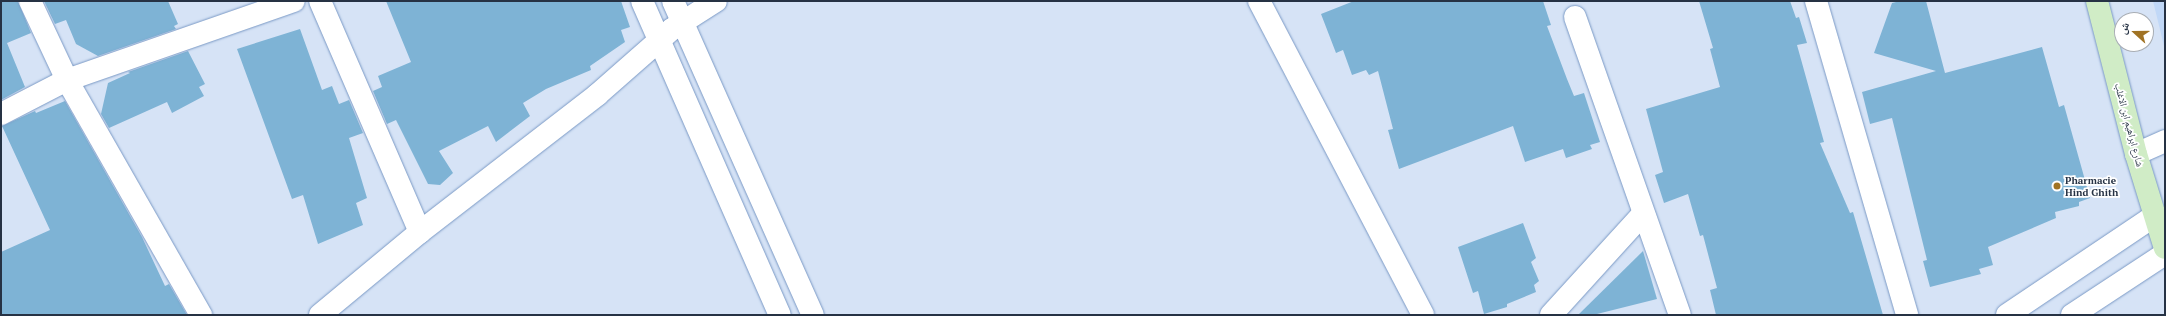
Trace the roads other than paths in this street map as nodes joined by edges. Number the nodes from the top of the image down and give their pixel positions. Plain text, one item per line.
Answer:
1 (30, 1) edge
2 (294, 1) edge
3 (320, 1) edge
4 (642, 1) edge
5 (673, 1) edge
6 (716, 1) edge
7 (1259, 1) edge
8 (1816, 1) edge
9 (2097, 1) edge
10 (1575, 17) dead end
11 (683, 22) junction
12 (661, 40) junction
13 (67, 80) junction
14 (1, 114) edge
15 (2165, 141) edge
16 (2136, 154) junction
17 (1643, 214) junction
18 (2156, 216) junction
19 (420, 232) junction
20 (2165, 248) edge
21 (2165, 254) edge
22 (201, 315) edge
23 (320, 315) edge
24 (780, 315) edge
25 (813, 315) edge
26 (1423, 315) edge
27 (1551, 315) edge
28 (1680, 315) edge
29 (1907, 315) edge
30 (2007, 315) edge
31 (2072, 315) edge

1 - 13 street
2 - 13 street
3 - 19 street
4 - 12 street
5 - 11 street
6 - 11 street
7 - 26 street
8 - 29 street
9 - 16 main road, شارع ابراهيم ابن الاغلب
10 - 17 street
11 - 12 street
11 - 25 street
12 - 19 street
12 - 24 street
13 - 14 street
13 - 22 street
15 - 16 street
16 - 18 main road, شارع ابراهيم ابن الاغلب
17 - 27 street
17 - 28 street
18 - 20 main road, شارع ابراهيم ابن الاغلب
18 - 30 street
19 - 23 street
21 - 31 street

